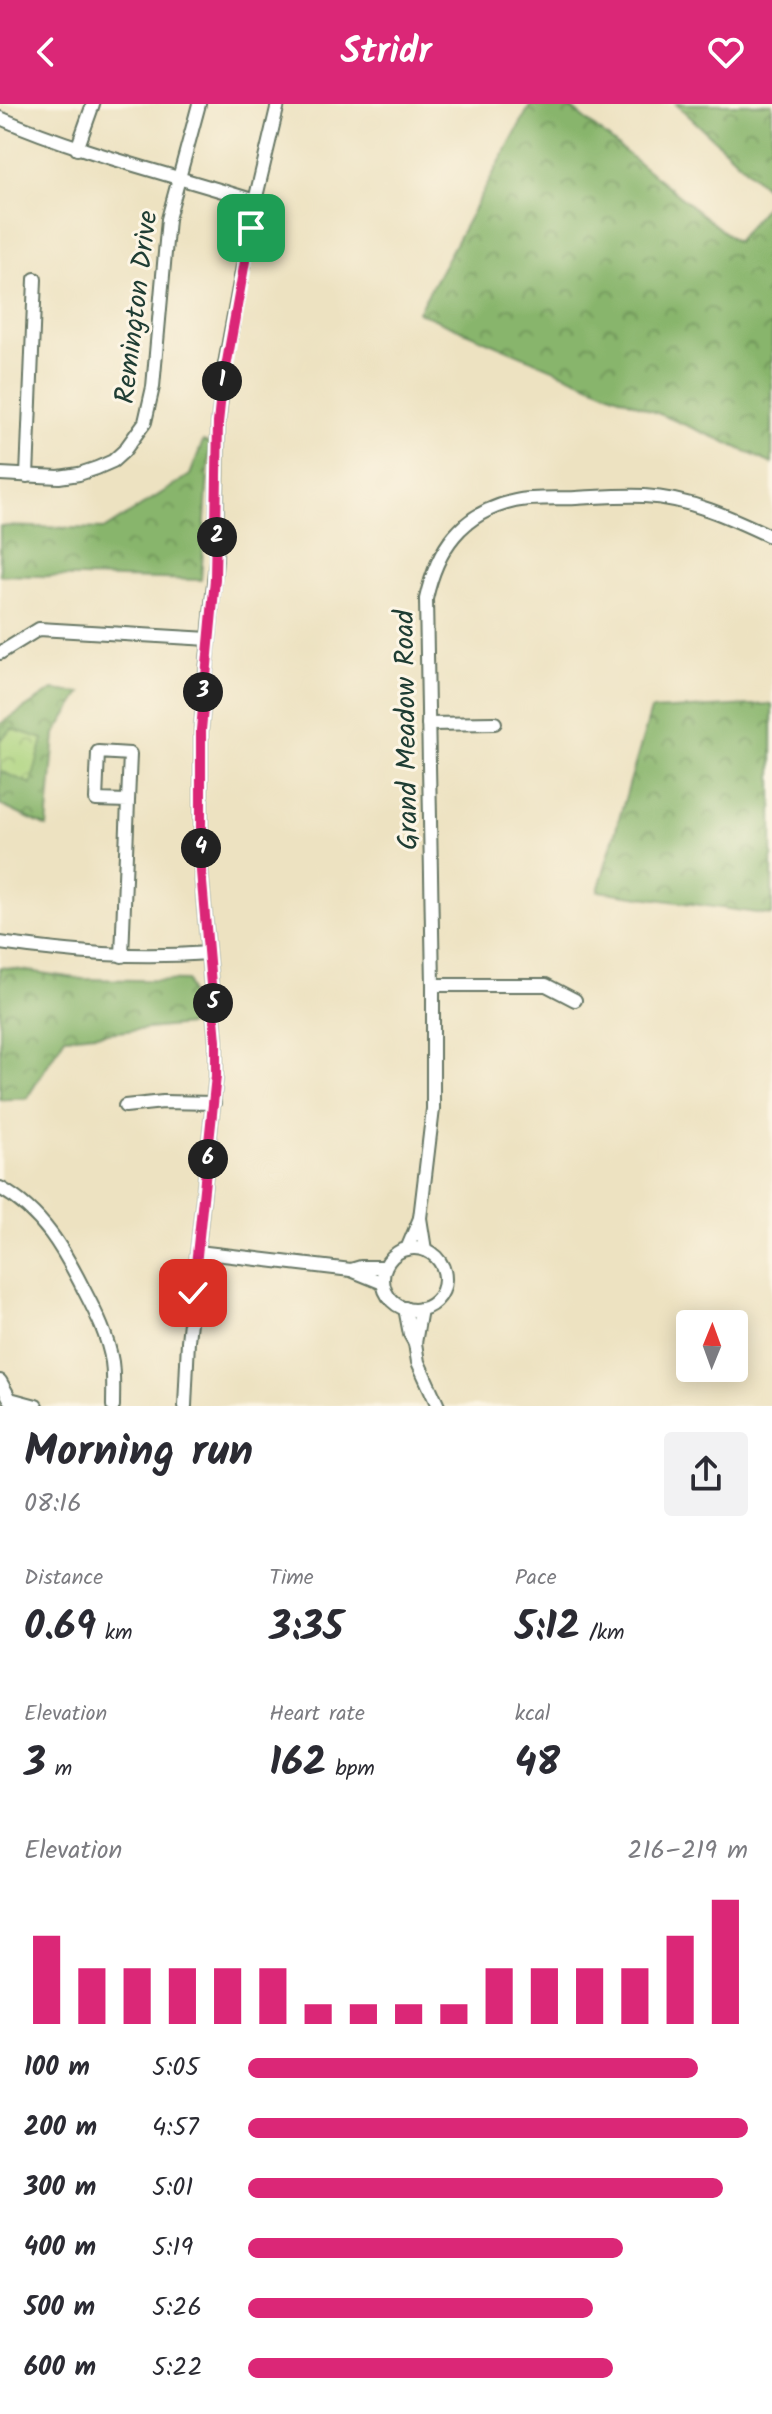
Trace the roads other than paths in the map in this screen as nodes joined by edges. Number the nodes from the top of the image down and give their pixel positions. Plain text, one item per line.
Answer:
1 (93, 104) edge
2 (199, 104) edge
3 (278, 104) edge
4 (0, 118) edge
5 (77, 149) junction
6 (179, 177) junction
7 (255, 201) junction
8 (35, 279) dead end
9 (0, 474) edge
10 (27, 476) junction
11 (772, 537) edge
12 (209, 639) junction
13 (0, 653) edge
14 (495, 723) dead end
15 (428, 724) junction
16 (128, 801) junction
17 (0, 943) edge
18 (208, 953) junction
19 (122, 956) junction
20 (433, 985) junction
21 (575, 1000) dead end
22 (214, 1103) junction
23 (125, 1106) dead end
24 (0, 1188) edge
25 (420, 1218) junction
26 (407, 1249) junction
27 (425, 1250) junction
28 (198, 1252) junction
29 (385, 1267) junction
30 (351, 1270) junction
31 (383, 1283) junction
32 (405, 1308) junction
33 (421, 1309) junction
34 (415, 1343) junction
35 (0, 1381) edge
36 (36, 1406) edge
37 (113, 1406) edge
38 (185, 1406) edge
39 (438, 1406) edge

1 - 5 street
2 - 6 street, Remington Drive
3 - 7 street
4 - 5 street
5 - 6 street
6 - 7 street
6 - 10 street, Remington Drive
7 - 12 street
8 - 10 street
9 - 10 street, Remington Drive
11 - 15 street, Grand Meadow Road
12 - 13 street
12 - 18 street
14 - 15 street
15 - 20 street, Grand Meadow Road
16 - 16 street
16 - 19 street
17 - 19 street
18 - 19 street
18 - 22 street
20 - 21 street
20 - 25 street, Grand Meadow Road
22 - 23 street
22 - 28 street
24 - 37 street
25 - 26 street, Grand Meadow Road
25 - 27 street, Grand Meadow Road
26 - 27 street
26 - 29 street
27 - 33 street
28 - 30 street
28 - 38 street
29 - 30 street
29 - 31 street
30 - 31 street
31 - 32 street
32 - 33 street
32 - 34 street
33 - 34 street
34 - 39 street
35 - 36 street

